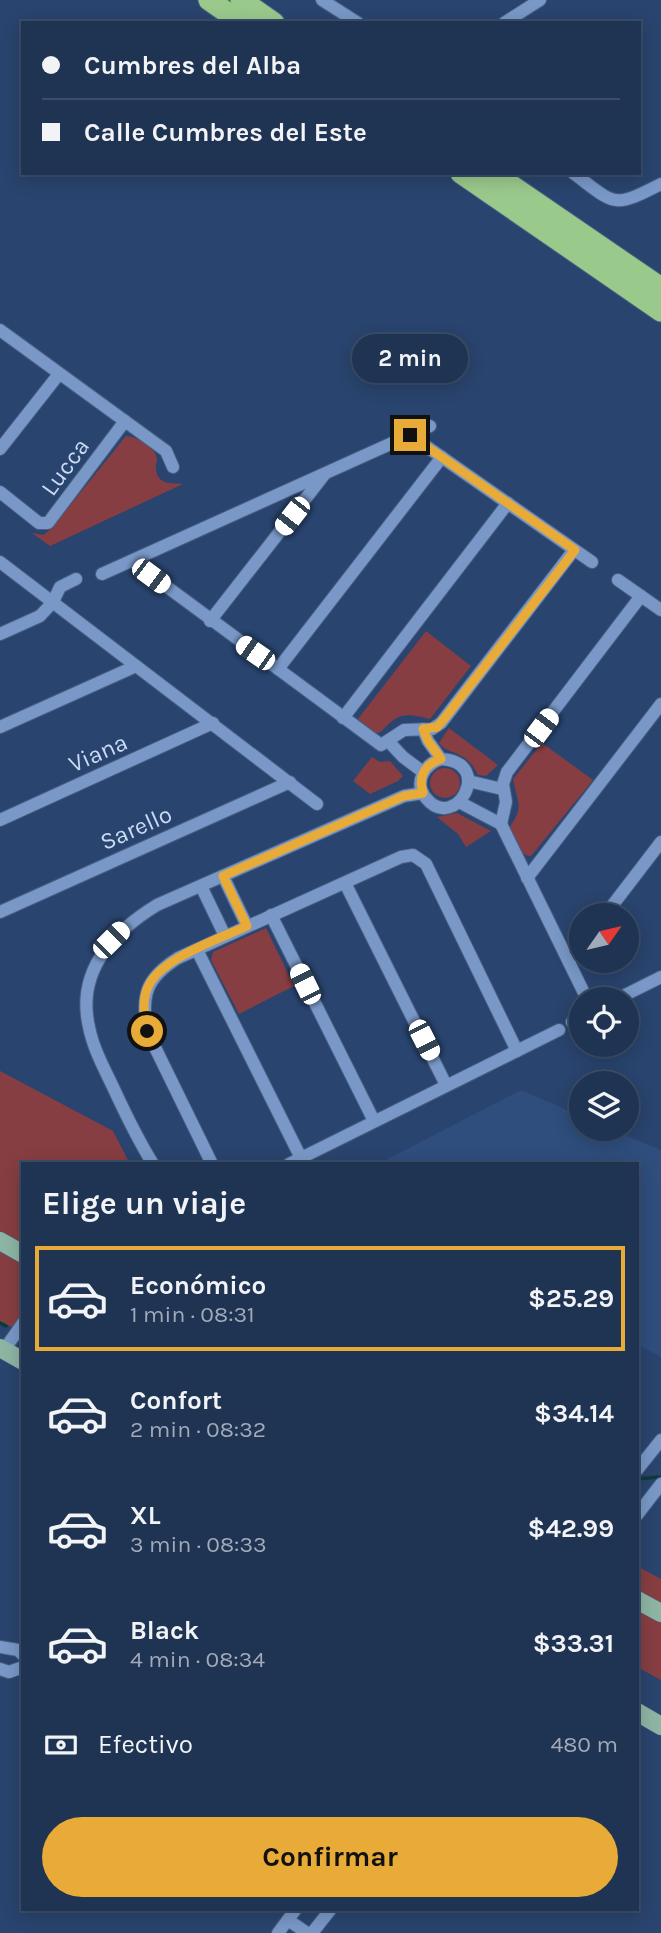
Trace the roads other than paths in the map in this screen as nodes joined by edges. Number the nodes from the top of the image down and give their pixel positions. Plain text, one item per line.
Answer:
1 (209, 0) edge
2 (241, 0) edge
3 (322, 0) edge
4 (540, 0) edge
5 (240, 21) edge
6 (271, 21) edge
7 (355, 21) edge
8 (507, 21) edge
9 (464, 175) edge
10 (497, 175) edge
11 (576, 175) edge
12 (661, 184) edge
13 (661, 288) edge
14 (661, 311) edge
15 (0, 330) edge
16 (59, 374) junction
17 (125, 421) junction
18 (430, 426) dead end
19 (410, 435) junction
20 (0, 449) edge
21 (442, 457) junction
22 (173, 467) dead end
23 (326, 474) junction
24 (0, 492) edge
25 (508, 503) junction
26 (575, 550) junction
27 (132, 561) junction
28 (0, 562) edge
29 (592, 562) dead end
30 (102, 574) dead end
31 (76, 579) dead end
32 (618, 580) dead end
33 (641, 596) junction
34 (53, 602) junction
35 (661, 610) edge
36 (210, 621) junction
37 (0, 634) edge
38 (136, 666) junction
39 (278, 668) junction
40 (661, 704) edge
41 (343, 718) junction
42 (213, 723) junction
43 (0, 727) edge
44 (423, 729) junction
45 (389, 742) junction
46 (441, 759) junction
47 (423, 772) junction
48 (468, 781) junction
49 (290, 782) junction
50 (502, 789) junction
51 (423, 793) junction
52 (459, 802) junction
53 (317, 804) dead end
54 (0, 820) edge
55 (501, 824) junction
56 (661, 842) edge
57 (223, 876) junction
58 (527, 878) junction
59 (345, 883) junction
60 (201, 886) junction
61 (614, 903) edge
62 (0, 912) edge
63 (271, 915) junction
64 (247, 926) junction
65 (225, 936) junction
66 (197, 950) junction
67 (569, 962) edge
68 (661, 977) edge
69 (639, 988) edge
70 (559, 1030) dead end
71 (517, 1051) junction
72 (446, 1085) junction
73 (374, 1121) junction
74 (295, 1161) edge
75 (151, 1162) edge
76 (211, 1162) edge
77 (0, 1241) edge
78 (21, 1253) edge
79 (21, 1325) edge
80 (2, 1349) edge
81 (21, 1360) edge
82 (661, 1440) edge
83 (639, 1468) edge
84 (661, 1484) edge
85 (639, 1512) edge
86 (639, 1601) edge
87 (661, 1614) edge
88 (0, 1647) edge
89 (21, 1653) edge
90 (21, 1668) edge
91 (0, 1670) edge
92 (639, 1713) edge
93 (661, 1726) edge
94 (295, 1911) edge
95 (329, 1911) edge
96 (288, 1920) junction
97 (278, 1933) edge
98 (310, 1933) edge

1 - 5 highway
2 - 6 highway
3 - 7 street
4 - 8 street
9 - 14 highway
10 - 13 highway
11 - 12 street
15 - 16 street
16 - 17 street
16 - 20 street
17 - 22 street
17 - 24 street, Lucca
18 - 19 street
19 - 21 street
19 - 23 street
21 - 25 street
21 - 39 street
23 - 27 street
23 - 36 street
25 - 26 street
25 - 41 street
26 - 29 street
26 - 44 street
27 - 30 street
27 - 36 street
28 - 34 street
31 - 34 street
32 - 33 street
33 - 35 street
33 - 50 street
34 - 37 street
34 - 38 street
36 - 39 street
38 - 42 street
38 - 43 street
39 - 41 street
40 - 58 street
41 - 45 street
42 - 49 street
42 - 54 street, Viana
44 - 45 street
44 - 46 street
45 - 47 street
46 - 47 street
46 - 48 street
47 - 51 street
48 - 50 street
48 - 52 street
49 - 53 street
49 - 62 street, Sarello
50 - 55 street
51 - 52 street
51 - 57 street
52 - 55 street
55 - 58 street
56 - 61 street
57 - 60 street
57 - 64 street
58 - 67 street
59 - 63 street
59 - 71 street
59 - 72 street
60 - 65 street
60 - 75 street
63 - 64 street
63 - 73 street
64 - 65 street
65 - 66 street
66 - 74 street
66 - 76 street
68 - 69 street
70 - 71 street
71 - 72 street
72 - 73 street
73 - 74 street
77 - 78 main road
79 - 80 street
80 - 81 main road
82 - 83 street
84 - 85 street
86 - 87 main road
88 - 89 street
90 - 91 street
92 - 93 main road
94 - 96 street
95 - 98 street
96 - 97 street
96 - 98 street

